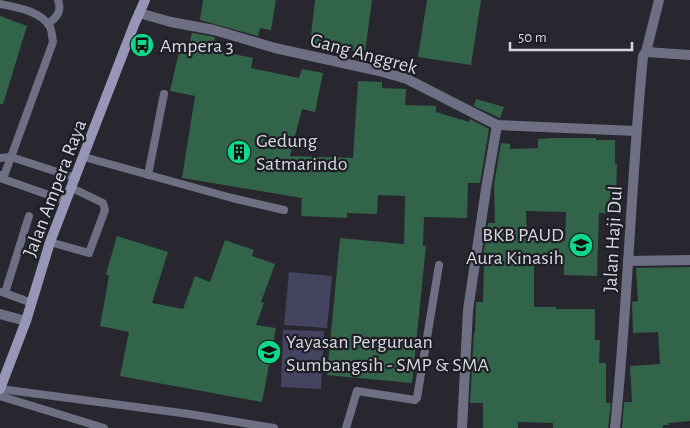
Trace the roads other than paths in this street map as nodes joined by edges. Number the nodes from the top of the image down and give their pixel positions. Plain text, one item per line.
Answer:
1 (58, 0) edge
2 (145, 0) edge
3 (658, 0) edge
4 (0, 4) edge
5 (139, 12) junction
6 (48, 24) junction
7 (646, 52) junction
8 (690, 54) edge
9 (164, 94) dead end
10 (497, 125) junction
11 (636, 131) junction
12 (11, 157) junction
13 (84, 157) junction
14 (0, 158) edge
15 (148, 175) junction
16 (2, 176) edge
17 (74, 183) junction
18 (66, 201) junction
19 (284, 210) dead end
20 (29, 216) dead end
21 (50, 242) junction
22 (690, 260) edge
23 (628, 261) junction
24 (439, 266) dead end
25 (2, 293) edge
26 (32, 303) junction
27 (0, 314) edge
28 (26, 321) junction
29 (0, 389) edge
30 (0, 396) edge
31 (104, 428) edge
32 (274, 428) edge
33 (346, 428) edge
34 (462, 428) edge
35 (615, 428) edge

1 - 6 lane
2 - 5 street, Jalan Ampera Raya
3 - 7 street, Jalan Haji Dul
4 - 6 lane
5 - 10 street, Gang Anggrek
5 - 13 street, Jalan Ampera Raya
6 - 12 lane
7 - 8 street
7 - 11 street, Jalan Haji Dul
9 - 15 lane
10 - 11 street, Gang Anggrek
10 - 34 street
11 - 23 street, Jalan Haji Dul
12 - 14 lane
12 - 16 lane
12 - 17 lane
13 - 15 lane
13 - 17 street, Jalan Ampera Raya
15 - 19 lane
16 - 18 lane
17 - 18 street, Jalan Ampera Raya
17 - 21 lane
18 - 21 street, Jalan Ampera Raya
20 - 25 lane
21 - 26 street, Jalan Ampera Raya
22 - 23 street
23 - 35 street, Jalan Haji Dul
24 - 33 lane
25 - 26 lane
26 - 28 street, Jalan Ampera Raya
27 - 28 street
28 - 29 street, Jalan Ampera Raya
29 - 32 lane
30 - 31 lane

